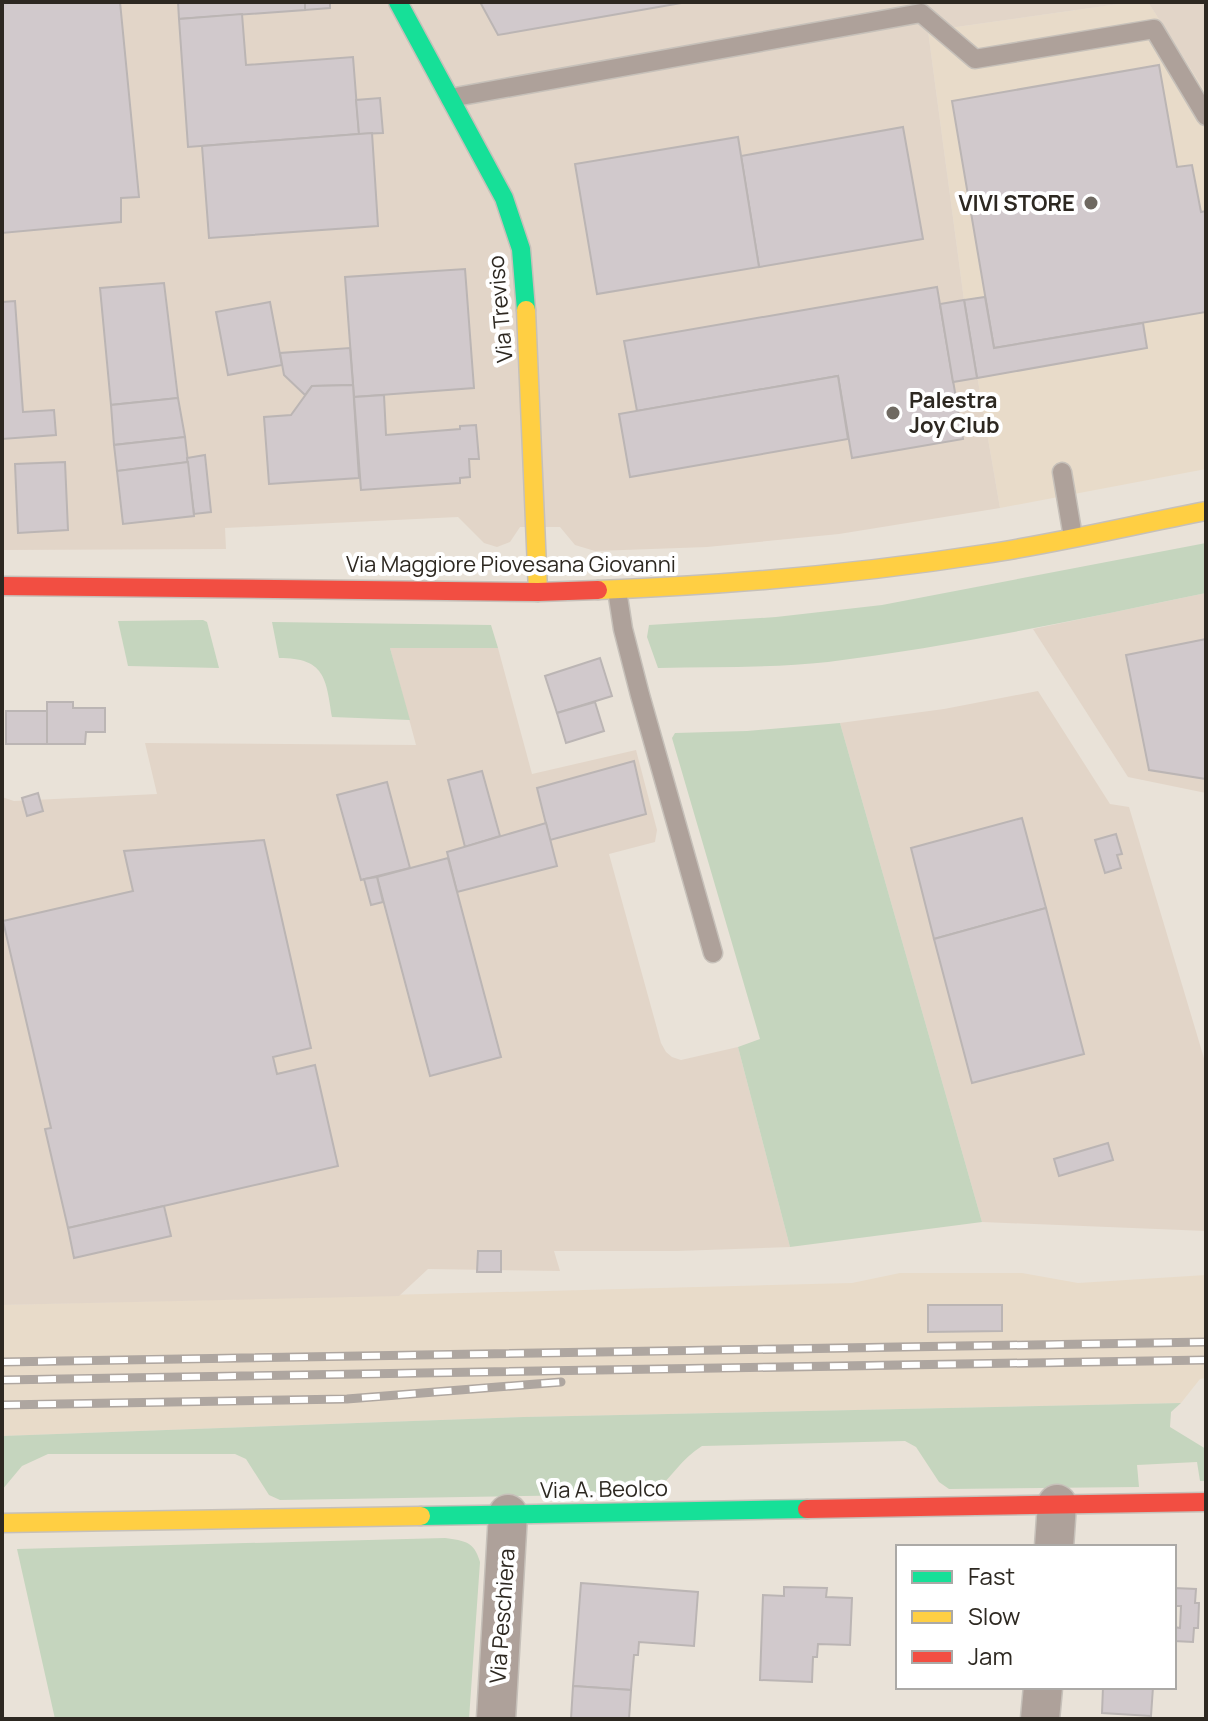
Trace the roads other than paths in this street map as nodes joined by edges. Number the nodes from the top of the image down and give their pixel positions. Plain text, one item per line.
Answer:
1 (398, 2) edge
2 (450, 98) junction
3 (1206, 116) edge
4 (1062, 472) dead end
5 (1206, 511) edge
6 (1073, 537) junction
7 (2, 586) edge
8 (617, 590) junction
9 (538, 592) junction
10 (713, 953) dead end
11 (1206, 1502) edge
12 (1057, 1504) junction
13 (508, 1514) junction
14 (2, 1523) edge
15 (1054, 1545) edge
16 (1043, 1689) edge
17 (496, 1719) edge
18 (1040, 1719) edge

1 - 2 street, Via Treviso
2 - 3 lane
2 - 9 street, Via Treviso
4 - 6 lane
5 - 6 street, Via Maggiore Piovesana Giovanni
6 - 8 street, Via Maggiore Piovesana Giovanni
7 - 9 street, Via Maggiore Piovesana Giovanni
8 - 9 street, Via Maggiore Piovesana Giovanni
8 - 10 lane
11 - 12 street, Via A. Beolco
12 - 13 street, Via A. Beolco
12 - 15 street
13 - 14 street, Via A. Beolco
13 - 17 street, Via Peschiera
16 - 18 street

